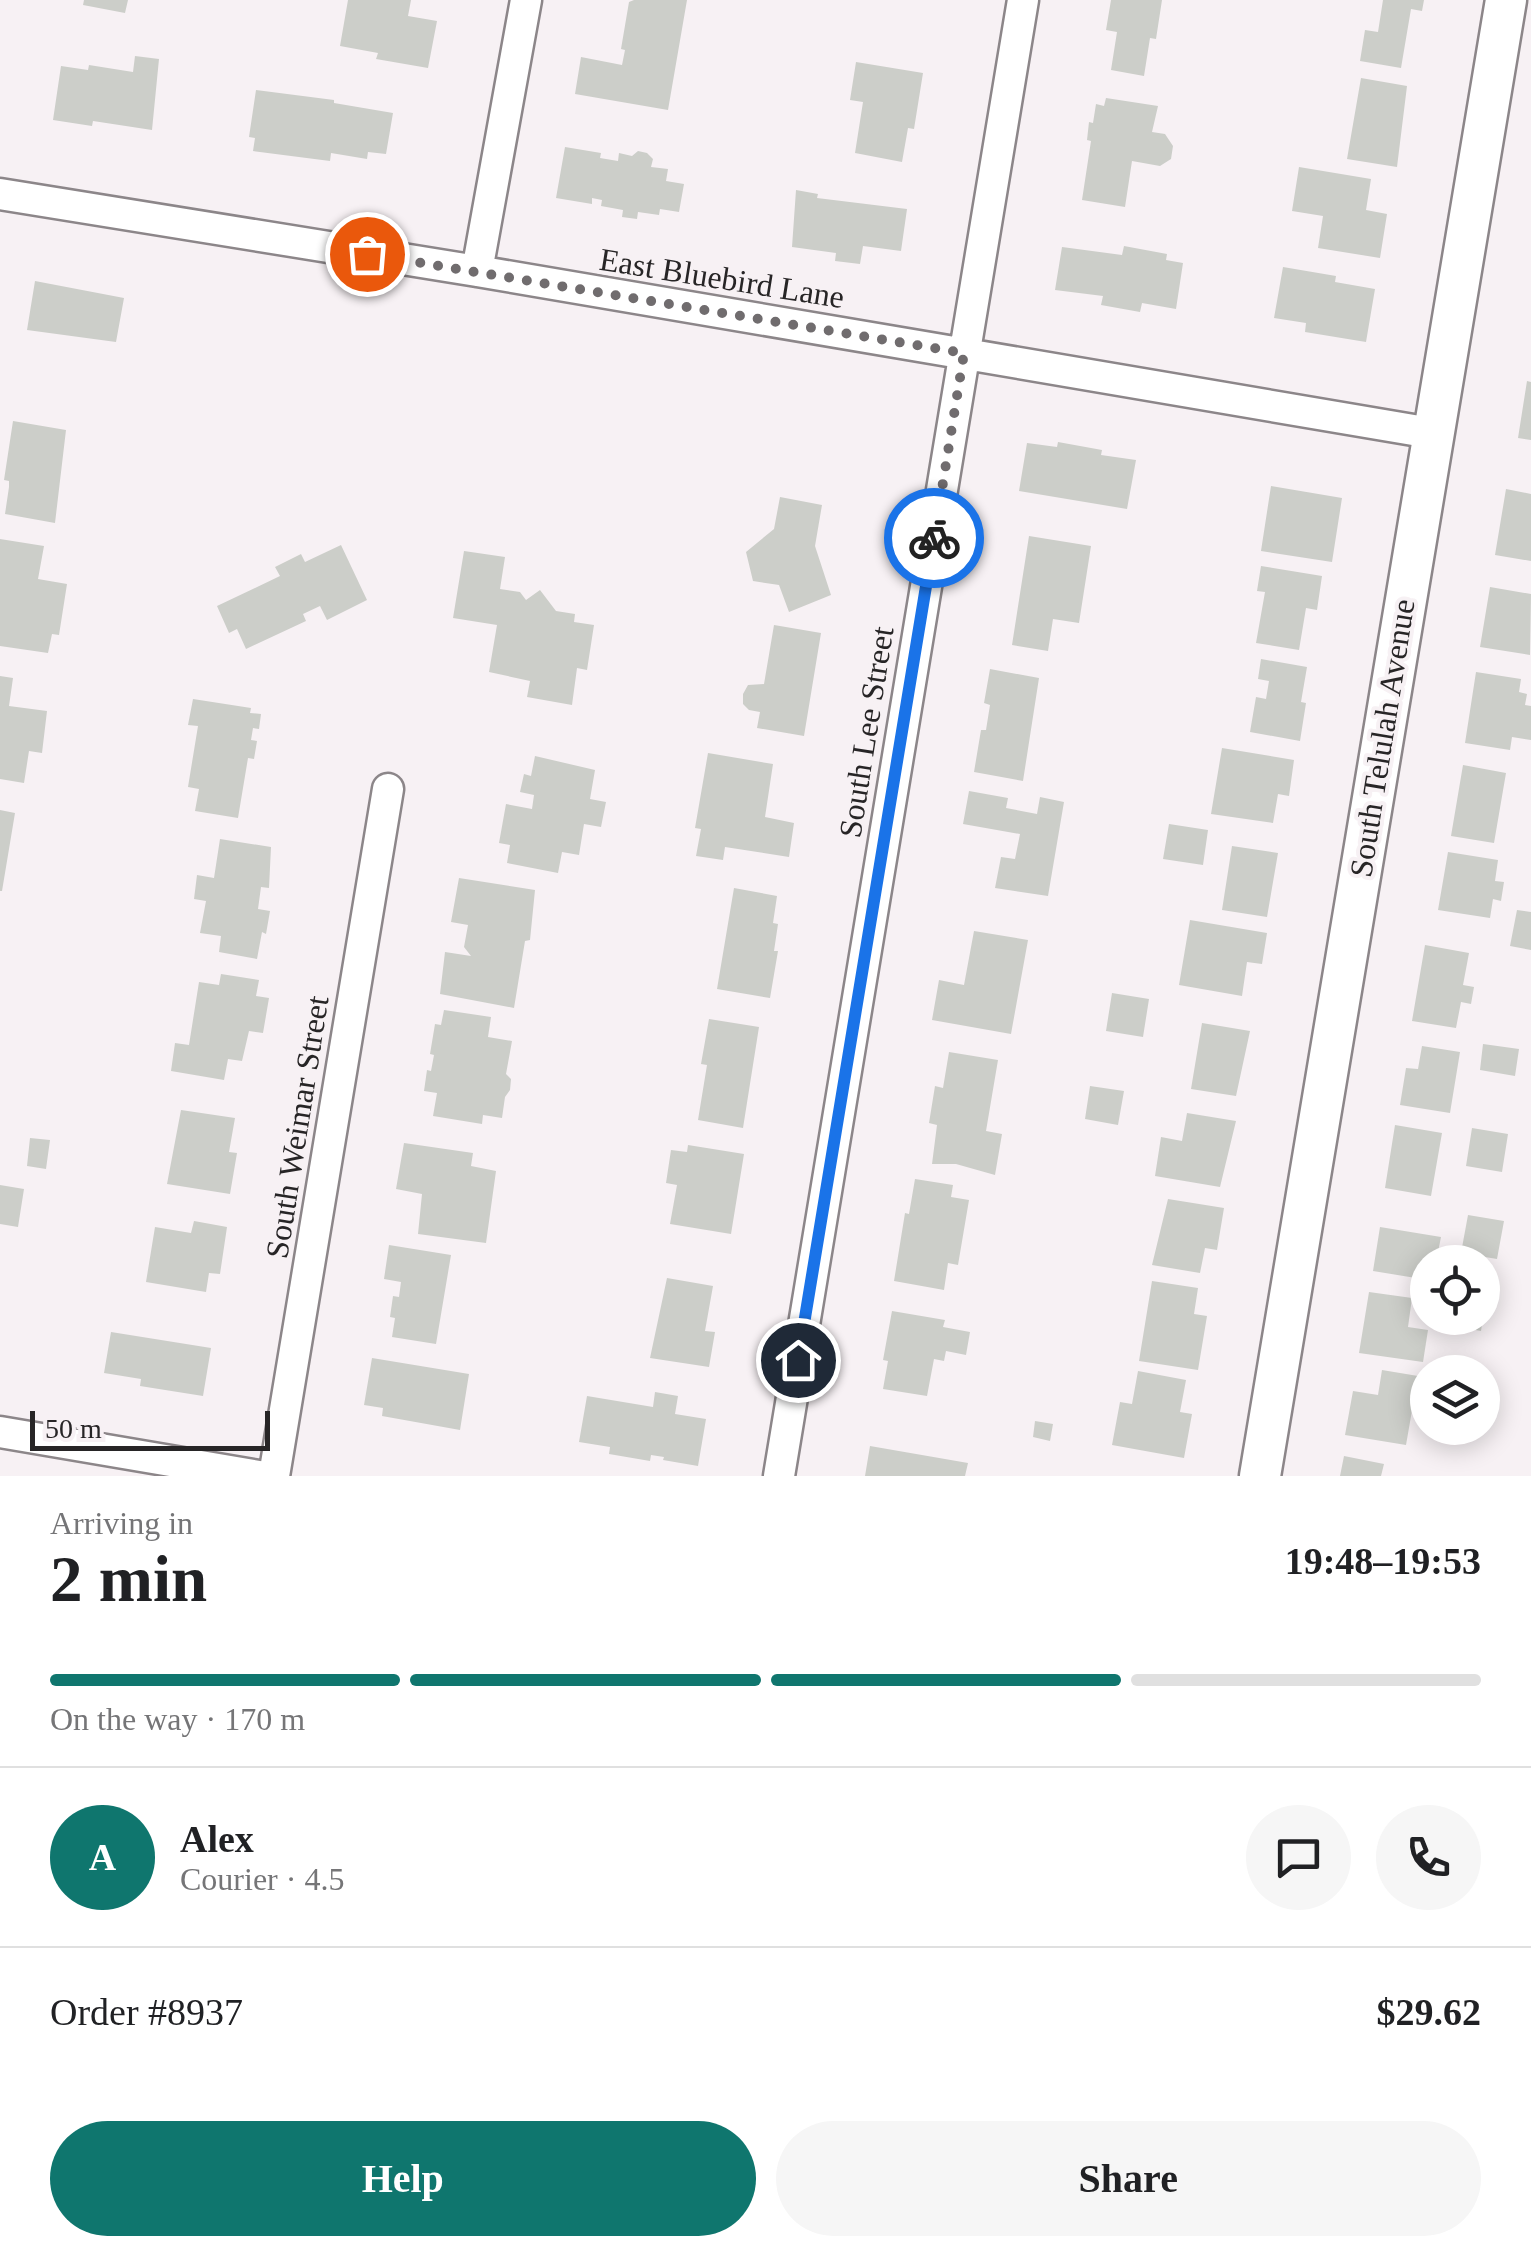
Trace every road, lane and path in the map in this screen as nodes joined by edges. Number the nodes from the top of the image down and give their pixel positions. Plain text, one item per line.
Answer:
1 (526, 0) edge
2 (1022, 0) edge
3 (1506, 0) edge
4 (0, 194) edge
5 (477, 271) junction
6 (964, 353) junction
7 (1431, 433) junction
8 (388, 789) dead end
9 (0, 1432) edge
10 (259, 1476) edge
11 (274, 1476) edge
12 (779, 1476) edge
13 (1260, 1476) edge

1 - 5 street
2 - 6 street, South Lee Street
3 - 7 street, South Telulah Avenue
4 - 5 street, East Bluebird Lane
5 - 6 street, East Bluebird Lane
6 - 7 street, East Bluebird Lane
6 - 12 street, South Lee Street
7 - 13 street, South Telulah Avenue
8 - 11 street, South Weimar Street
9 - 10 street

